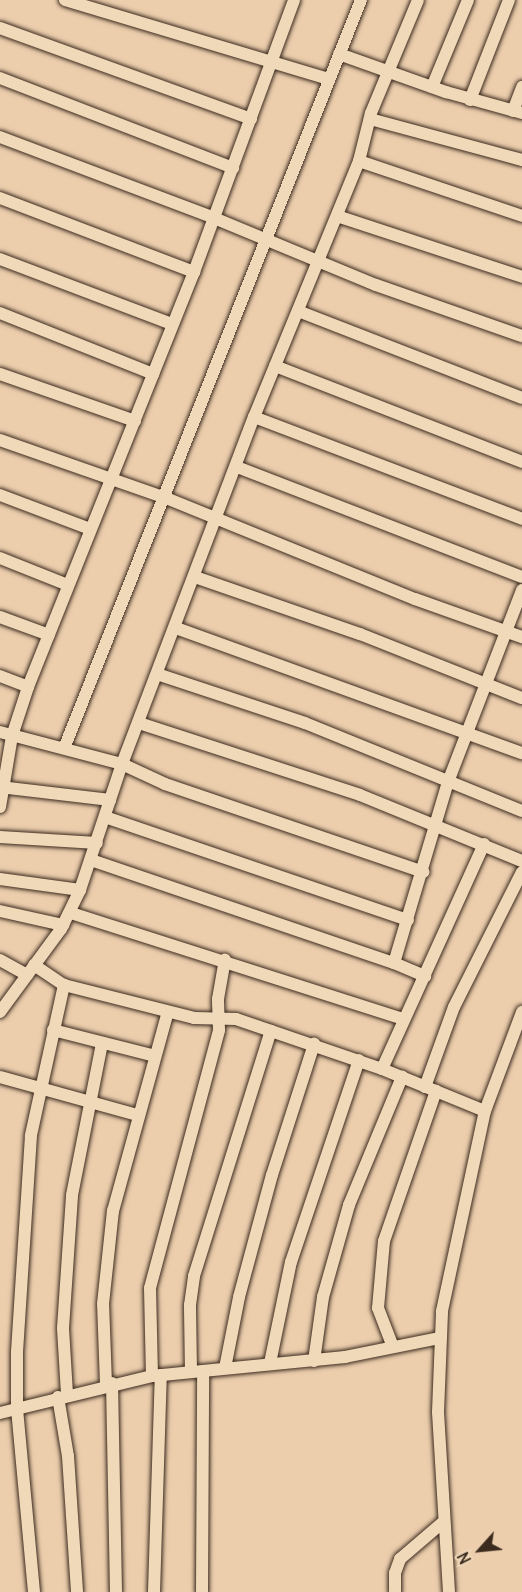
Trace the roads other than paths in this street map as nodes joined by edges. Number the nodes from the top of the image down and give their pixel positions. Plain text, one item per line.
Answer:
1 (65, 0) edge
2 (292, 0) edge
3 (362, 0) edge
4 (418, 0) edge
5 (468, 0) edge
6 (509, 0) edge
7 (0, 28) edge
8 (339, 54) junction
9 (271, 63) junction
10 (388, 73) junction
11 (0, 78) edge
12 (329, 78) junction
13 (432, 87) junction
14 (522, 87) edge
15 (470, 100) junction
16 (517, 112) edge
17 (251, 119) junction
18 (370, 119) junction
19 (0, 137) edge
20 (522, 160) edge
21 (359, 161) junction
22 (233, 168) junction
23 (0, 198) edge
24 (337, 216) junction
25 (522, 216) edge
26 (214, 218) junction
27 (266, 240) junction
28 (0, 259) edge
29 (316, 262) junction
30 (194, 272) junction
31 (522, 277) edge
32 (298, 311) junction
33 (0, 313) edge
34 (172, 324) junction
35 (522, 336) edge
36 (275, 366) junction
37 (153, 374) junction
38 (0, 375) edge
39 (522, 398) edge
40 (254, 417) junction
41 (135, 421) junction
42 (0, 440) edge
43 (522, 462) edge
44 (237, 467) junction
45 (112, 478) junction
46 (0, 495) edge
47 (166, 498) junction
48 (522, 519) edge
49 (216, 520) junction
50 (90, 529) junction
51 (0, 558) edge
52 (195, 577) junction
53 (522, 577) edge
54 (68, 585) junction
55 (522, 590) edge
56 (0, 617) edge
57 (176, 628) junction
58 (507, 630) junction
59 (49, 635) junction
60 (522, 637) edge
61 (157, 674) junction
62 (0, 676) edge
63 (486, 684) junction
64 (28, 687) junction
65 (522, 698) edge
66 (139, 723) junction
67 (0, 732) edge
68 (467, 734) junction
69 (12, 736) junction
70 (66, 746) junction
71 (522, 753) edge
72 (122, 764) junction
73 (448, 782) junction
74 (1, 787) edge
75 (110, 800) junction
76 (0, 807) edge
77 (522, 811) edge
78 (105, 818) junction
79 (434, 824) junction
80 (0, 837) edge
81 (97, 843) junction
82 (484, 844) junction
83 (91, 860) junction
84 (522, 861) edge
85 (423, 872) junction
86 (522, 872) edge
87 (0, 879) edge
88 (80, 890) junction
89 (0, 911) edge
90 (71, 913) junction
91 (408, 920) junction
92 (63, 925) junction
93 (0, 960) edge
94 (225, 960) junction
95 (394, 963) junction
96 (30, 970) junction
97 (425, 976) junction
98 (64, 985) junction
99 (0, 1012) edge
100 (168, 1012) junction
101 (522, 1012) edge
102 (220, 1017) junction
103 (404, 1019) junction
104 (53, 1030) junction
105 (271, 1031) junction
106 (102, 1042) junction
107 (314, 1044) junction
108 (155, 1056) junction
109 (359, 1060) junction
110 (382, 1069) junction
111 (0, 1077) edge
112 (402, 1077) junction
113 (40, 1087) junction
114 (430, 1089) junction
115 (88, 1101) junction
116 (485, 1111) junction
117 (137, 1115) junction
118 (439, 1338) junction
119 (393, 1347) junction
120 (314, 1361) junction
121 (270, 1363) junction
122 (225, 1368) junction
123 (197, 1371) junction
124 (156, 1376) junction
125 (109, 1384) junction
126 (63, 1395) junction
127 (17, 1408) junction
128 (0, 1413) edge
129 (442, 1523) junction
130 (34, 1592) edge
131 (76, 1592) edge
132 (116, 1592) edge
133 (154, 1592) edge
134 (201, 1592) edge
135 (395, 1592) edge
136 (449, 1592) edge

1 - 9 street
2 - 9 street
3 - 8 street
4 - 10 street
5 - 13 street
6 - 15 street
7 - 17 street
8 - 10 street
8 - 12 street
9 - 12 street
9 - 17 street
10 - 13 street
10 - 18 street
11 - 22 street
12 - 27 street
13 - 15 street
14 - 16 street
15 - 16 street
17 - 22 street
18 - 20 street
18 - 21 street
19 - 26 street
21 - 24 street
21 - 25 street
22 - 26 street
23 - 30 street
24 - 29 street
24 - 31 street
26 - 27 street
26 - 30 street
27 - 29 street
27 - 47 street
28 - 34 street
29 - 32 street
29 - 35 street
30 - 34 street
32 - 36 street
32 - 39 street
33 - 37 street
34 - 37 street
36 - 40 street
36 - 43 street
37 - 41 street
38 - 41 street
40 - 44 street
40 - 48 street
41 - 45 street
42 - 45 street
44 - 49 street
44 - 53 street
45 - 47 street
45 - 50 street
46 - 50 street
47 - 49 street
47 - 70 street
49 - 52 street
49 - 58 street
50 - 54 street
51 - 54 street
52 - 57 street
52 - 63 street
54 - 59 street
55 - 58 street
56 - 59 street
57 - 61 street
57 - 68 street
58 - 60 street
58 - 63 street
59 - 64 street
61 - 66 street
61 - 73 street
62 - 64 street
63 - 65 street
63 - 68 street
64 - 69 street
66 - 72 street
66 - 79 street
67 - 69 street
68 - 71 street
68 - 73 street
69 - 70 street
69 - 74 street
70 - 72 street
72 - 75 street
72 - 85 street
73 - 77 street
73 - 79 street
74 - 75 street
74 - 76 street
75 - 78 street
78 - 81 street
78 - 91 street
79 - 82 street
79 - 85 street
80 - 81 street
81 - 83 street
82 - 84 street
82 - 97 street
83 - 88 street
83 - 95 street
85 - 91 street
86 - 114 street
87 - 88 street
88 - 90 street
89 - 92 street
90 - 92 street
90 - 94 street
91 - 95 street
92 - 96 street
93 - 96 street
94 - 102 street
94 - 103 street
95 - 97 street
96 - 98 street
96 - 99 street
97 - 103 street
98 - 100 street
98 - 104 street
100 - 102 street
100 - 108 street
101 - 116 street
102 - 105 street
102 - 124 street
103 - 110 street
104 - 106 street
104 - 113 street
105 - 107 street
105 - 123 street
106 - 108 street
106 - 115 street
107 - 109 street
107 - 122 street
108 - 117 street
109 - 110 street
109 - 121 street
110 - 112 street
111 - 113 street
112 - 114 street
112 - 120 street
113 - 115 street
113 - 127 street
114 - 116 street
114 - 119 street
115 - 117 street
115 - 126 street
116 - 118 street
117 - 125 street
118 - 119 street
118 - 129 street
119 - 120 street
120 - 121 street
121 - 122 street
122 - 123 street
123 - 124 street
123 - 134 street
124 - 125 street
124 - 133 street
125 - 126 street
125 - 132 street
126 - 127 street
126 - 131 street
127 - 128 street
127 - 130 street
129 - 135 street
129 - 136 street

